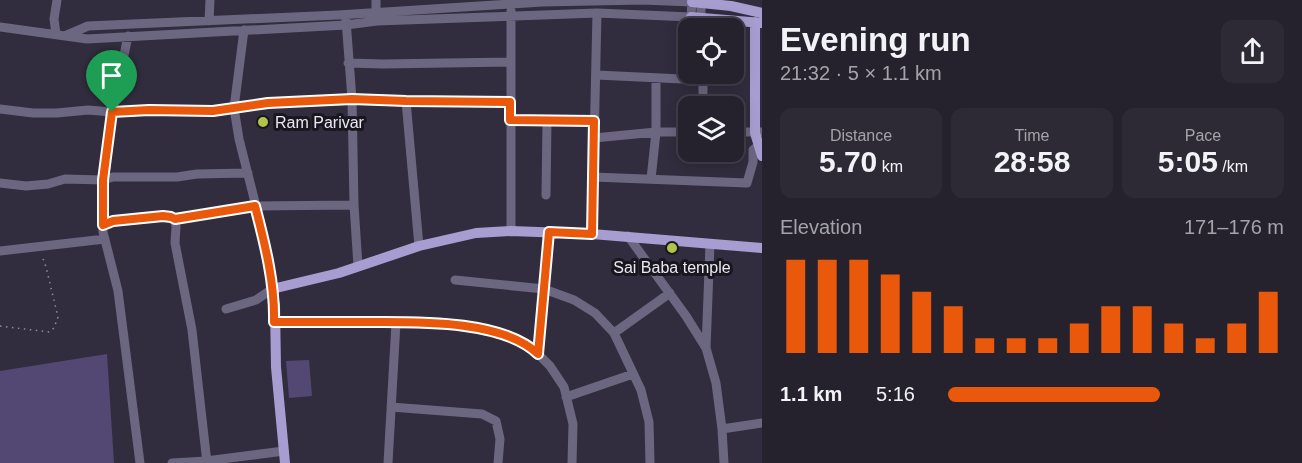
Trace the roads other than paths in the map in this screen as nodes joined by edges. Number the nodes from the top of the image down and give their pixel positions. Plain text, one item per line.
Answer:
1 (57, 0) edge
2 (210, 0) edge
3 (376, 0) edge
4 (542, 1) edge
5 (696, 1) edge
6 (454, 4) edge
7 (511, 4) junction
8 (597, 13) junction
9 (511, 16) junction
10 (376, 17) junction
11 (697, 18) edge
12 (678, 19) edge
13 (760, 19) edge
14 (346, 20) junction
15 (744, 20) edge
16 (209, 21) junction
17 (0, 27) edge
18 (244, 30) junction
19 (56, 34) junction
20 (67, 35) junction
21 (128, 36) junction
22 (348, 63) junction
23 (510, 63) junction
24 (596, 75) junction
25 (678, 78) edge
26 (656, 79) junction
27 (352, 99) junction
28 (406, 101) junction
29 (510, 102) junction
30 (234, 108) junction
31 (0, 109) edge
32 (112, 112) junction
33 (510, 120) junction
34 (547, 121) junction
35 (594, 121) junction
36 (656, 132) junction
37 (678, 132) edge
38 (759, 132) edge
39 (594, 138) junction
40 (759, 145) junction
41 (762, 156) edge
42 (248, 173) junction
43 (593, 177) junction
44 (651, 178) junction
45 (103, 180) junction
46 (0, 183) edge
47 (546, 195) dead end
48 (354, 205) junction
49 (255, 206) junction
50 (175, 219) junction
51 (103, 225) junction
52 (511, 231) junction
53 (549, 232) junction
54 (592, 234) junction
55 (628, 236) junction
56 (105, 239) junction
57 (710, 244) junction
58 (419, 246) junction
59 (762, 248) edge
60 (0, 251) edge
61 (358, 266) junction
62 (455, 280) dead end
63 (272, 289) junction
64 (544, 289) junction
65 (670, 293) junction
66 (226, 309) dead end
67 (274, 322) junction
68 (396, 322) junction
69 (614, 333) junction
70 (706, 348) junction
71 (538, 354) junction
72 (633, 374) junction
73 (567, 397) junction
74 (391, 407) junction
75 (762, 423) edge
76 (722, 429) junction
77 (284, 451) junction
78 (206, 462) edge
79 (140, 463) edge
80 (172, 463) edge
81 (285, 463) edge
82 (388, 463) edge
83 (498, 463) edge
84 (572, 463) edge
85 (650, 463) edge
86 (724, 463) edge

1 - 19 street
2 - 16 street
3 - 10 street
4 - 5 street
4 - 7 street
5 - 11 street
5 - 13 main road
6 - 7 street
6 - 10 street
7 - 9 street
8 - 9 street
8 - 12 street
8 - 24 street
9 - 10 street
9 - 23 street
10 - 14 street
13 - 15 main road
13 - 38 main road
14 - 16 street
14 - 18 street
14 - 22 street
16 - 20 street
17 - 19 street
18 - 21 street
18 - 30 street
19 - 20 street
20 - 21 street
21 - 32 street
22 - 23 street
22 - 27 street
23 - 29 street
24 - 26 street
24 - 35 street
25 - 26 street
26 - 36 street
27 - 28 street
27 - 30 street
27 - 48 street
28 - 29 street
28 - 58 street
29 - 33 street
30 - 32 street
30 - 42 street
31 - 32 street
32 - 45 street
33 - 34 street
33 - 52 street
34 - 35 street
34 - 47 street
35 - 39 street
36 - 37 street
36 - 39 street
36 - 44 street
38 - 40 main road
39 - 43 street
40 - 41 main road
40 - 44 street
42 - 45 street
42 - 49 street
43 - 44 street
43 - 54 street
45 - 46 street
45 - 51 street
48 - 49 street
48 - 61 street
49 - 50 street
49 - 63 street
50 - 51 street
50 - 78 street
51 - 56 street
52 - 53 main road
52 - 58 main road
53 - 54 main road
53 - 64 street
54 - 55 main road
55 - 57 main road
55 - 65 street
56 - 60 street
56 - 79 street
57 - 59 main road
57 - 70 street
58 - 61 main road
61 - 63 main road
62 - 64 street
63 - 66 street
63 - 67 main road
64 - 69 street
64 - 71 street
65 - 69 street
65 - 70 street
67 - 68 street
67 - 77 main road
68 - 71 street
68 - 74 street
69 - 72 street
70 - 76 street
71 - 73 street
72 - 73 street
72 - 85 street
73 - 84 street
74 - 82 street
74 - 83 street
75 - 76 street
76 - 86 street
77 - 78 street
77 - 81 main road
78 - 80 street

